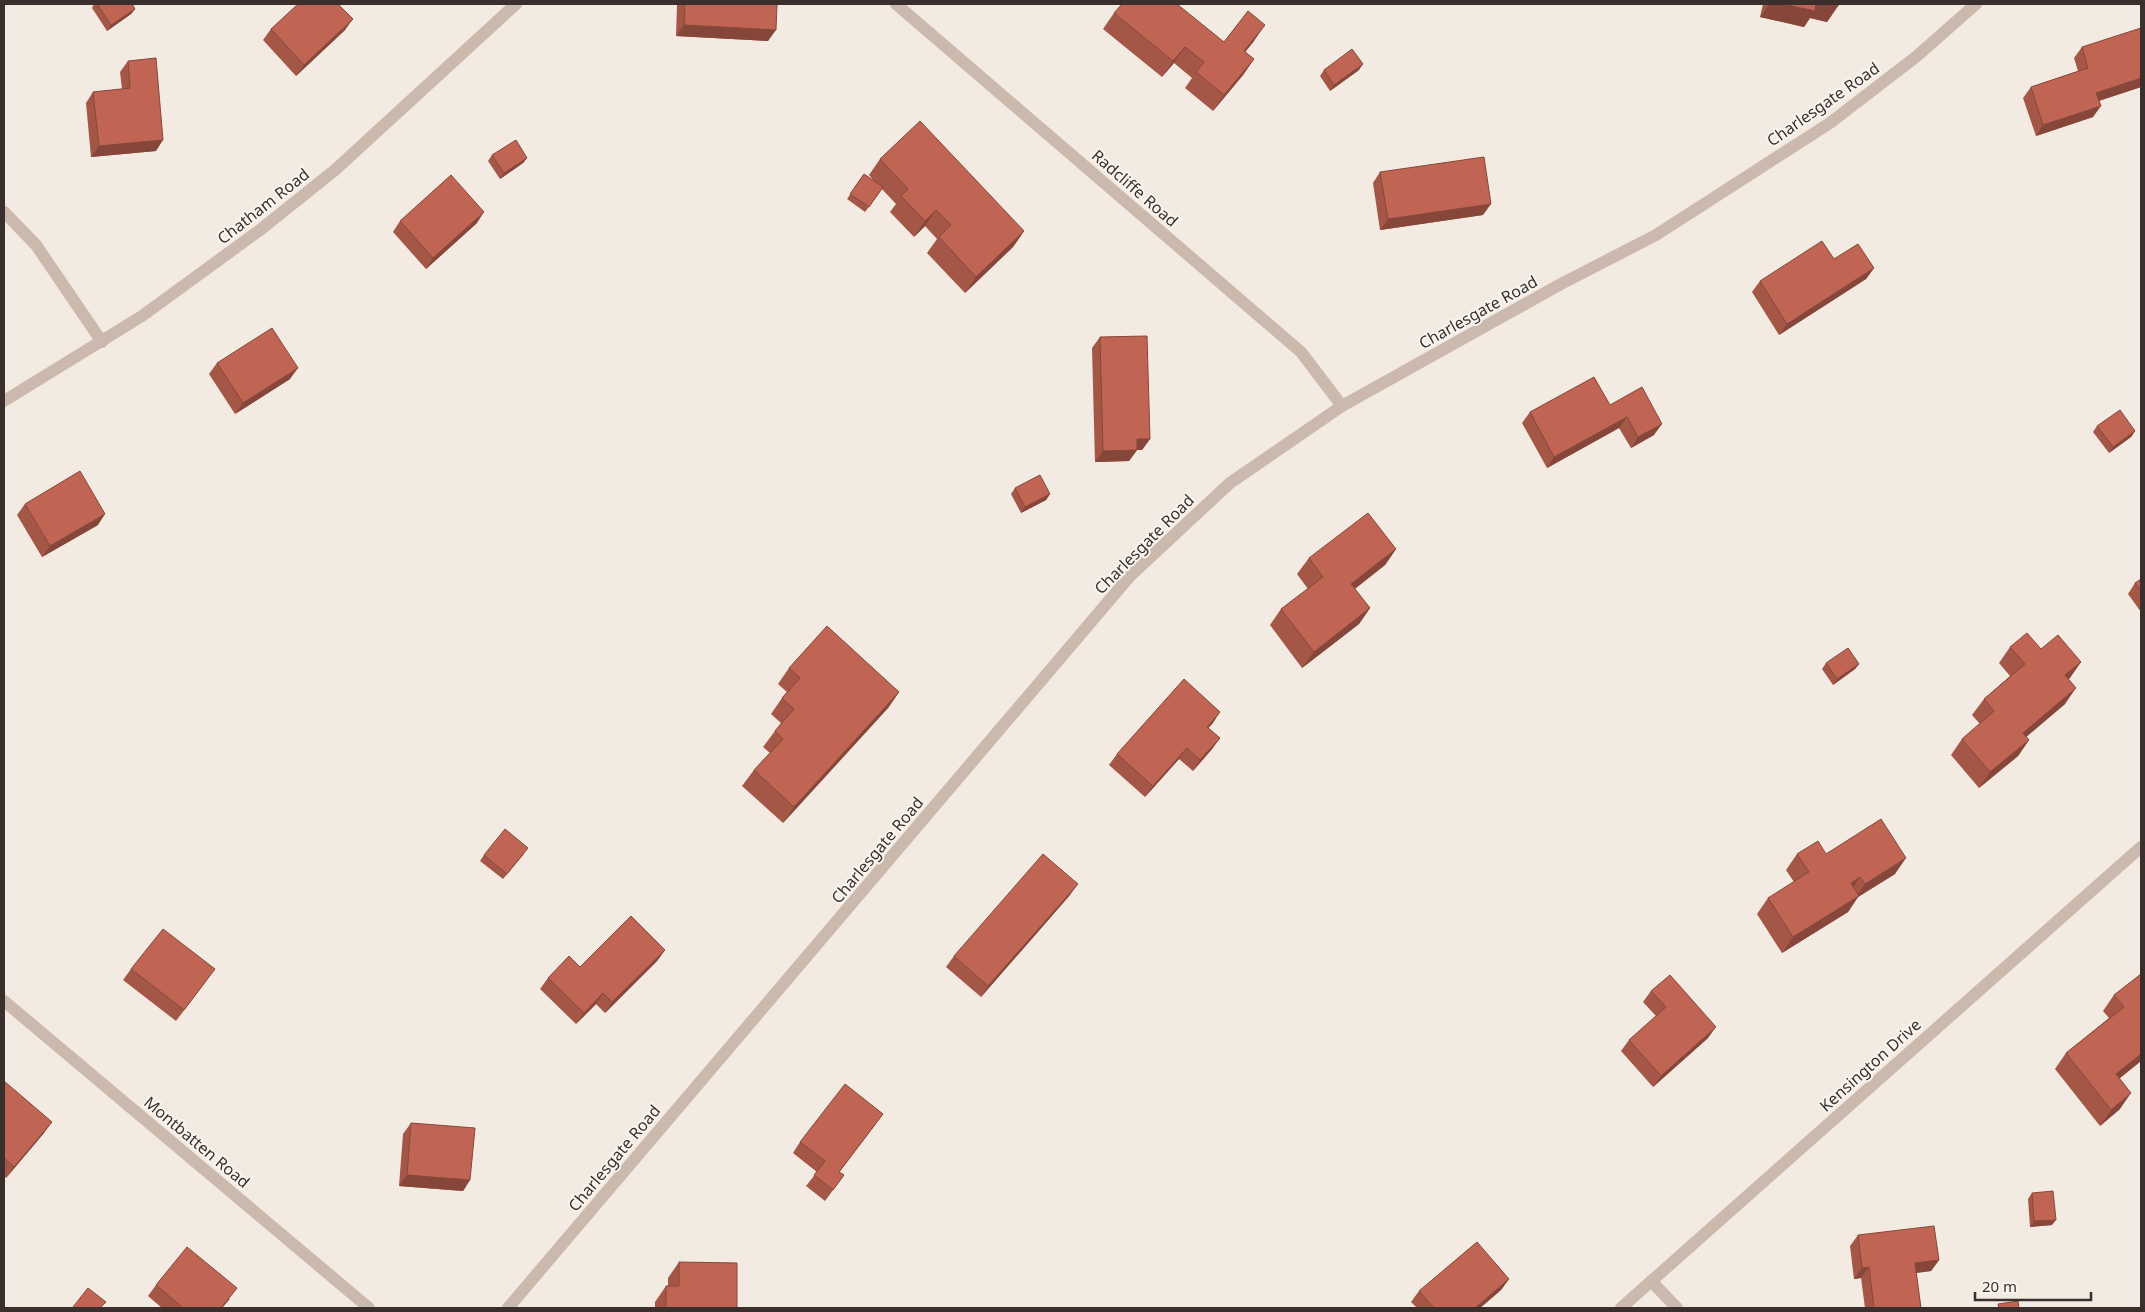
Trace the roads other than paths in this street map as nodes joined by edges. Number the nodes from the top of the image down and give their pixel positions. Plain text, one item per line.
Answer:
1 (516, 4) edge
2 (896, 4) edge
3 (1976, 4) edge
4 (4, 212) edge
5 (102, 342) junction
6 (4, 401) edge
7 (1342, 406) junction
8 (2141, 847) edge
9 (4, 1001) edge
10 (1651, 1281) junction
11 (369, 1308) edge
12 (508, 1308) edge
13 (1621, 1308) edge
14 (1677, 1308) edge

1 - 5 street, Chatham Road
2 - 7 street, Radcliffe Road
3 - 7 street, Charlesgate Road
4 - 5 street
5 - 6 street, Chatham Road
7 - 12 street, Charlesgate Road
8 - 10 street, Kensington Drive
9 - 11 street, Montbatten Road
10 - 13 street, Kensington Drive
10 - 14 street

